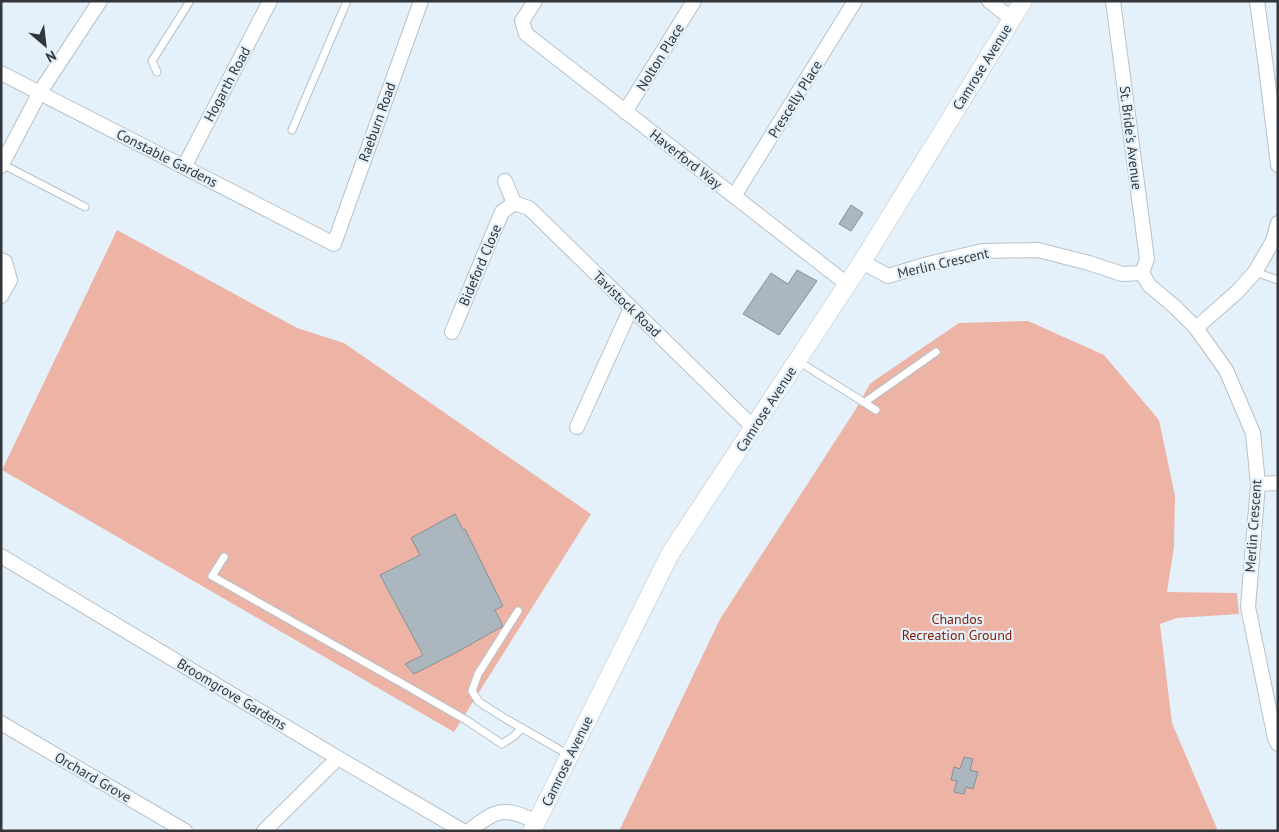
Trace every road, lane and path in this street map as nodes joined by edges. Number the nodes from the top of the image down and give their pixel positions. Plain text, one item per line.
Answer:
1 (100, 1) edge
2 (190, 1) edge
3 (270, 1) edge
4 (347, 1) edge
5 (421, 1) edge
6 (535, 1) edge
7 (694, 1) edge
8 (855, 1) edge
9 (989, 1) edge
10 (1024, 1) edge
11 (1113, 1) edge
12 (1257, 1) edge
13 (1012, 19) junction
14 (1, 72) edge
15 (157, 72) dead end
16 (40, 92) junction
17 (625, 112) junction
18 (292, 130) dead end
19 (2, 165) edge
20 (1278, 165) edge
21 (184, 166) junction
22 (505, 181) dead end
23 (734, 196) junction
24 (514, 203) junction
25 (85, 207) dead end
26 (1278, 223) edge
27 (334, 244) joint
28 (1, 260) edge
29 (862, 262) junction
30 (1255, 272) junction
31 (1142, 273) junction
32 (1278, 280) edge
33 (848, 284) junction
34 (1, 296) edge
35 (631, 308) junction
36 (1196, 328) junction
37 (452, 332) dead end
38 (936, 352) dead end
39 (798, 360) junction
40 (864, 402) junction
41 (876, 410) dead end
42 (577, 427) dead end
43 (754, 428) junction
44 (1278, 483) edge
45 (1258, 484) junction
46 (1, 556) edge
47 (224, 557) dead end
48 (518, 611) dead end
49 (1, 723) edge
50 (522, 728) junction
51 (1277, 739) edge
52 (570, 755) junction
53 (338, 758) junction
54 (534, 827) edge
55 (185, 831) edge
56 (264, 831) edge
57 (463, 831) edge
58 (468, 831) edge

1 - 16 street
2 - 15 lane
3 - 21 street, Hogarth Road
4 - 18 lane
5 - 27 street, Raeburn Road
6 - 17 street, Haverford Way
7 - 17 street, Nolton Place
8 - 23 street, Prescelly Place
9 - 13 street
10 - 13 street, Camrose Avenue
11 - 31 street, St. Bride's Avenue
12 - 20 street
13 - 29 street, Camrose Avenue
14 - 16 street, Constable Gardens
16 - 19 street
16 - 21 street, Constable Gardens
17 - 23 street, Haverford Way
19 - 25 lane
21 - 27 street, Constable Gardens
22 - 24 street
23 - 33 street, Haverford Way
24 - 35 street, Tavistock Road
24 - 37 street, Bideford Close
26 - 30 street
28 - 34 street
29 - 31 street, Merlin Crescent
29 - 33 street, Camrose Avenue
30 - 32 lane
30 - 36 street
31 - 36 street, Merlin Crescent
33 - 39 street, Camrose Avenue
35 - 42 street
35 - 43 street, Tavistock Road
36 - 45 street, Merlin Crescent
38 - 40 lane
39 - 40 lane
39 - 43 street, Camrose Avenue
40 - 41 lane
43 - 52 street, Camrose Avenue
44 - 45 street
45 - 51 street, Merlin Crescent
46 - 53 street, Broomgrove Gardens
47 - 50 lane
48 - 50 lane
49 - 55 street, Orchard Grove
50 - 52 lane
52 - 54 street, Camrose Avenue
53 - 56 street
53 - 57 street, Broomgrove Gardens
54 - 58 street

